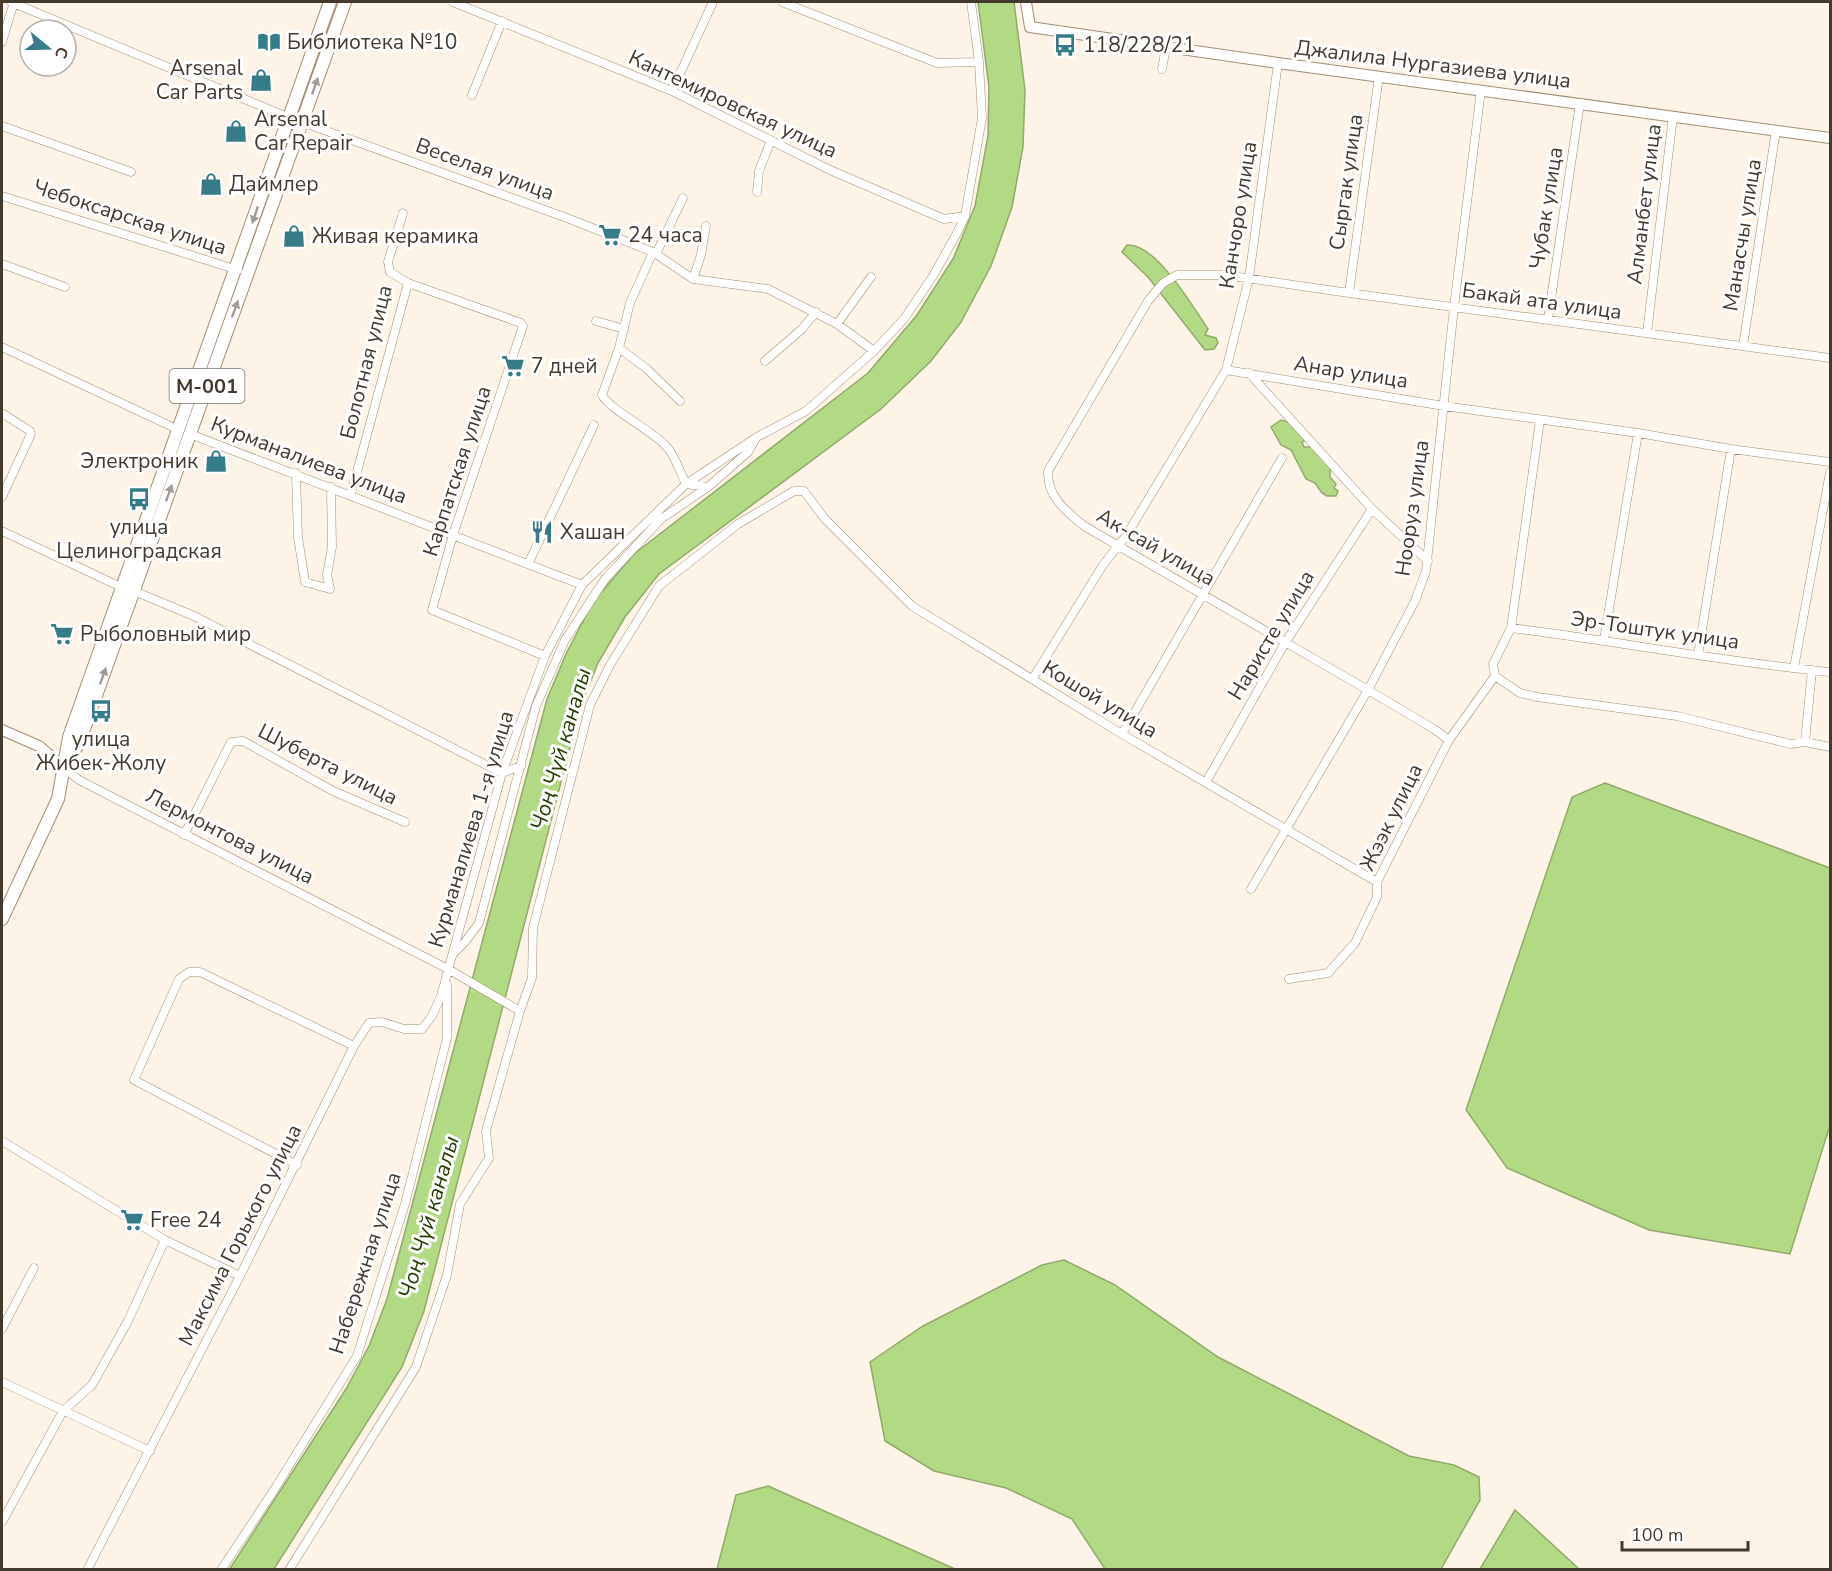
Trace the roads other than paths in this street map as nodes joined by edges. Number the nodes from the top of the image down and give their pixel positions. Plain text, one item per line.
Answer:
1 (13, 2) edge
2 (330, 2) edge
3 (345, 2) edge
4 (453, 2) edge
5 (713, 2) edge
6 (782, 2) edge
7 (971, 2) edge
8 (1026, 2) edge
9 (502, 21) junction
10 (2, 42) edge
11 (1166, 47) junction
12 (979, 62) junction
13 (1278, 63) junction
14 (1162, 69) dead end
15 (1379, 76) junction
16 (1481, 90) junction
17 (672, 91) junction
18 (472, 95) dead end
19 (1580, 103) junction
20 (1673, 116) junction
21 (290, 118) junction
22 (302, 122) junction
23 (2, 126) edge
24 (1776, 130) junction
25 (1830, 138) edge
26 (771, 140) junction
27 (131, 172) dead end
28 (757, 192) dead end
29 (2, 196) edge
30 (683, 198) dead end
31 (403, 213) dead end
32 (964, 216) junction
33 (706, 226) dead end
34 (655, 253) junction
35 (2, 264) edge
36 (236, 270) junction
37 (248, 274) junction
38 (872, 277) dead end
39 (1249, 278) junction
40 (693, 279) junction
41 (408, 283) junction
42 (65, 287) dead end
43 (1349, 293) junction
44 (1454, 307) junction
45 (816, 312) junction
46 (1548, 320) junction
47 (596, 321) dead end
48 (837, 324) junction
49 (624, 329) junction
50 (1647, 333) junction
51 (1743, 346) junction
52 (2, 347) edge
53 (619, 348) junction
54 (874, 351) junction
55 (1830, 358) edge
56 (765, 361) dead end
57 (1226, 370) junction
58 (1249, 374) junction
59 (680, 401) dead end
60 (1444, 406) junction
61 (2, 413) edge
62 (1540, 420) junction
63 (594, 425) dead end
64 (185, 432) junction
65 (1638, 433) junction
66 (757, 437) junction
67 (1731, 449) junction
68 (1282, 458) dead end
69 (1830, 462) edge
70 (1830, 472) edge
71 (296, 473) junction
72 (686, 484) junction
73 (331, 487) junction
74 (708, 487) junction
75 (351, 494) junction
76 (2, 497) edge
77 (1372, 509) junction
78 (2, 531) edge
79 (453, 535) junction
80 (1118, 546) junction
81 (1428, 561) junction
82 (528, 564) junction
83 (605, 579) junction
84 (582, 585) junction
85 (128, 590) junction
86 (1203, 594) junction
87 (1511, 628) junction
88 (1604, 640) junction
89 (1285, 643) junction
90 (1698, 655) junction
91 (545, 656) junction
92 (1794, 668) junction
93 (1812, 670) junction
94 (1830, 672) edge
95 (1495, 676) junction
96 (1033, 678) junction
97 (1368, 690) junction
98 (2, 730) edge
99 (1122, 734) junction
100 (1449, 740) junction
101 (1805, 742) junction
102 (1830, 747) edge
103 (521, 766) junction
104 (63, 767) junction
105 (502, 773) junction
106 (1206, 782) junction
107 (405, 822) dead end
108 (1287, 830) junction
109 (184, 835) junction
110 (1377, 882) junction
111 (1251, 889) dead end
112 (2, 919) edge
113 (451, 956) junction
114 (448, 969) junction
115 (1289, 979) dead end
116 (516, 1009) junction
117 (354, 1046) junction
118 (2, 1141) edge
119 (297, 1165) junction
120 (165, 1240) junction
121 (34, 1269) dead end
122 (240, 1276) junction
123 (2, 1329) edge
124 (2, 1382) edge
125 (63, 1411) junction
126 (150, 1450) junction
127 (2, 1522) edge
128 (87, 1569) edge
129 (221, 1569) edge
130 (289, 1569) edge

1 - 10 street
1 - 21 street
2 - 21 main road, М-001
22 -> 3 main road, М-001
4 - 9 street, Кантемировская улица
5 - 17 street
6 - 12 street
7 - 12 street, Курманалиева 1-я улица
8 - 11 street, Джалила Нургазиева улица
9 - 17 street, Кантемировская улица
9 - 18 street
11 - 13 street, Джалила Нургазиева улица
11 - 14 street
12 - 32 street, Курманалиева 1-я улица
13 - 15 street, Джалила Нургазиева улица
13 - 39 street, Канчоро улица
15 - 16 street, Джалила Нургазиева улица
15 - 43 street, Сыргак улица
16 - 19 street, Джалила Нургазиева улица
16 - 44 street, Нооруз улица
17 - 26 street, Кантемировская улица
19 - 20 street, Джалила Нургазиева улица
19 - 46 street, Чубак улица
20 - 24 street, Джалила Нургазиева улица
20 - 50 street, Алманбет улица
21 -> 36 main road, М-001
22 - 34 street, Веселая улица
22 - 37 main road, М-001
23 - 27 street
24 - 25 street, Джалила Нургазиева улица
24 - 51 street, Манасчы улица
26 - 28 street
26 - 32 street, Кантемировская улица
29 - 36 street, Чебоксарская улица
30 - 34 street
31 - 41 street, Болотная улица
32 - 54 street, Курманалиева 1-я улица
33 - 40 street
34 - 40 street, Веселая улица
34 - 49 street
35 - 42 street
36 - 37 street, Чебоксарская улица
36 - 64 main road, М-001
64 -> 37 main road, М-001
38 - 48 street
39 - 43 street, Бакай ата улица
39 - 57 street, Канчоро улица
39 - 80 street, Ак-сай улица
40 - 45 street, Веселая улица
41 - 75 street, Болотная улица
41 - 79 street, Карпатская улица
43 - 44 street, Бакай ата улица
44 - 46 street, Бакай ата улица
44 - 60 street, Нооруз улица
45 - 48 street, Веселая улица
45 - 56 street
46 - 50 street, Бакай ата улица
47 - 49 street
48 - 54 street, Веселая улица
49 - 53 street
50 - 51 street, Бакай ата улица
51 - 55 street, Бакай ата улица
52 - 64 street, Курманалиева улица
53 - 59 street
53 - 72 street
54 - 66 street, Курманалиева 1-я улица
57 - 58 street, Анар улица
57 - 80 street
58 - 60 street, Анар улица
58 - 77 street
60 - 62 street, Анар улица
60 - 81 street, Нооруз улица
61 - 76 street
62 - 65 street, Анар улица
62 - 87 street
63 - 82 street
64 - 71 street, Курманалиева улица
64 - 85 main road, М-001
65 - 67 street, Анар улица
65 - 88 street
66 - 72 street, Курманалиева 1-я улица
66 - 74 street
67 - 69 street, Анар улица
67 - 90 street
68 - 86 street
70 - 92 street
71 - 73 street, Курманалиева улица
71 - 73 street
72 - 74 street
72 - 84 street, Курманалиева 1-я улица
73 - 75 street, Курманалиева улица
74 - 83 street
75 - 79 street, Курманалиева улица
77 - 81 street
77 - 89 street, Наристе улица
78 - 85 street
79 - 82 street, Курманалиева улица
79 - 91 street, Карпатская улица
80 - 86 street, Ак-сай улица
80 - 96 street
81 - 97 street, Нооруз улица
82 - 84 street, Курманалиева улица
83 - 84 street
83 - 103 street
84 - 91 street, Курманалиева 1-я улица
85 - 104 main road, М-001
85 - 105 street
86 - 89 street, Ак-сай улица
86 - 99 street
87 - 88 street, Эр-Тоштук улица
87 - 95 street, Жээк улица
88 - 90 street, Эр-Тоштук улица
89 - 97 street, Ак-сай улица
89 - 106 street, Наристе улица
90 - 92 street, Эр-Тоштук улица
91 - 105 street, Курманалиева 1-я улица
92 - 93 street, Эр-Тоштук улица
93 - 94 street, Эр-Тоштук улица
93 - 101 street
95 - 100 street, Жээк улица
95 - 101 street
96 - 99 street, Кошой улица
96 - 116 street, Кошой улица
97 - 100 street, Ак-сай улица
97 - 108 street, Нооруз улица
98 - 104 street, Лермонтова улица
99 - 106 street, Кошой улица
100 - 110 street, Жээк улица
101 - 102 street
103 - 105 street
103 - 113 street
104 - 109 street, Лермонтова улица
104 - 112 main road, М-001
105 - 113 street, Курманалиева 1-я улица
106 - 108 street, Кошой улица
107 - 109 street, Шуберта улица
108 - 110 street, Кошой улица
108 - 111 street, Нооруз улица
109 - 114 street, Лермонтова улица
110 - 115 street, Жээк улица
113 - 114 street, Курманалиева 1-я улица
114 - 116 street, Лермонтова улица
114 - 117 street, Максима Горького улица
114 - 129 street, Набережная улица
116 - 130 street, Кошой улица
117 - 119 street, Максима Горького улица
117 - 119 street
118 - 120 street
119 - 122 street, Максима Горького улица
120 - 122 street
120 - 125 street
121 - 123 street
122 - 126 street, Максима Горького улица
124 - 125 street
125 - 126 street
125 - 127 street
126 - 128 street, Максима Горького улица

